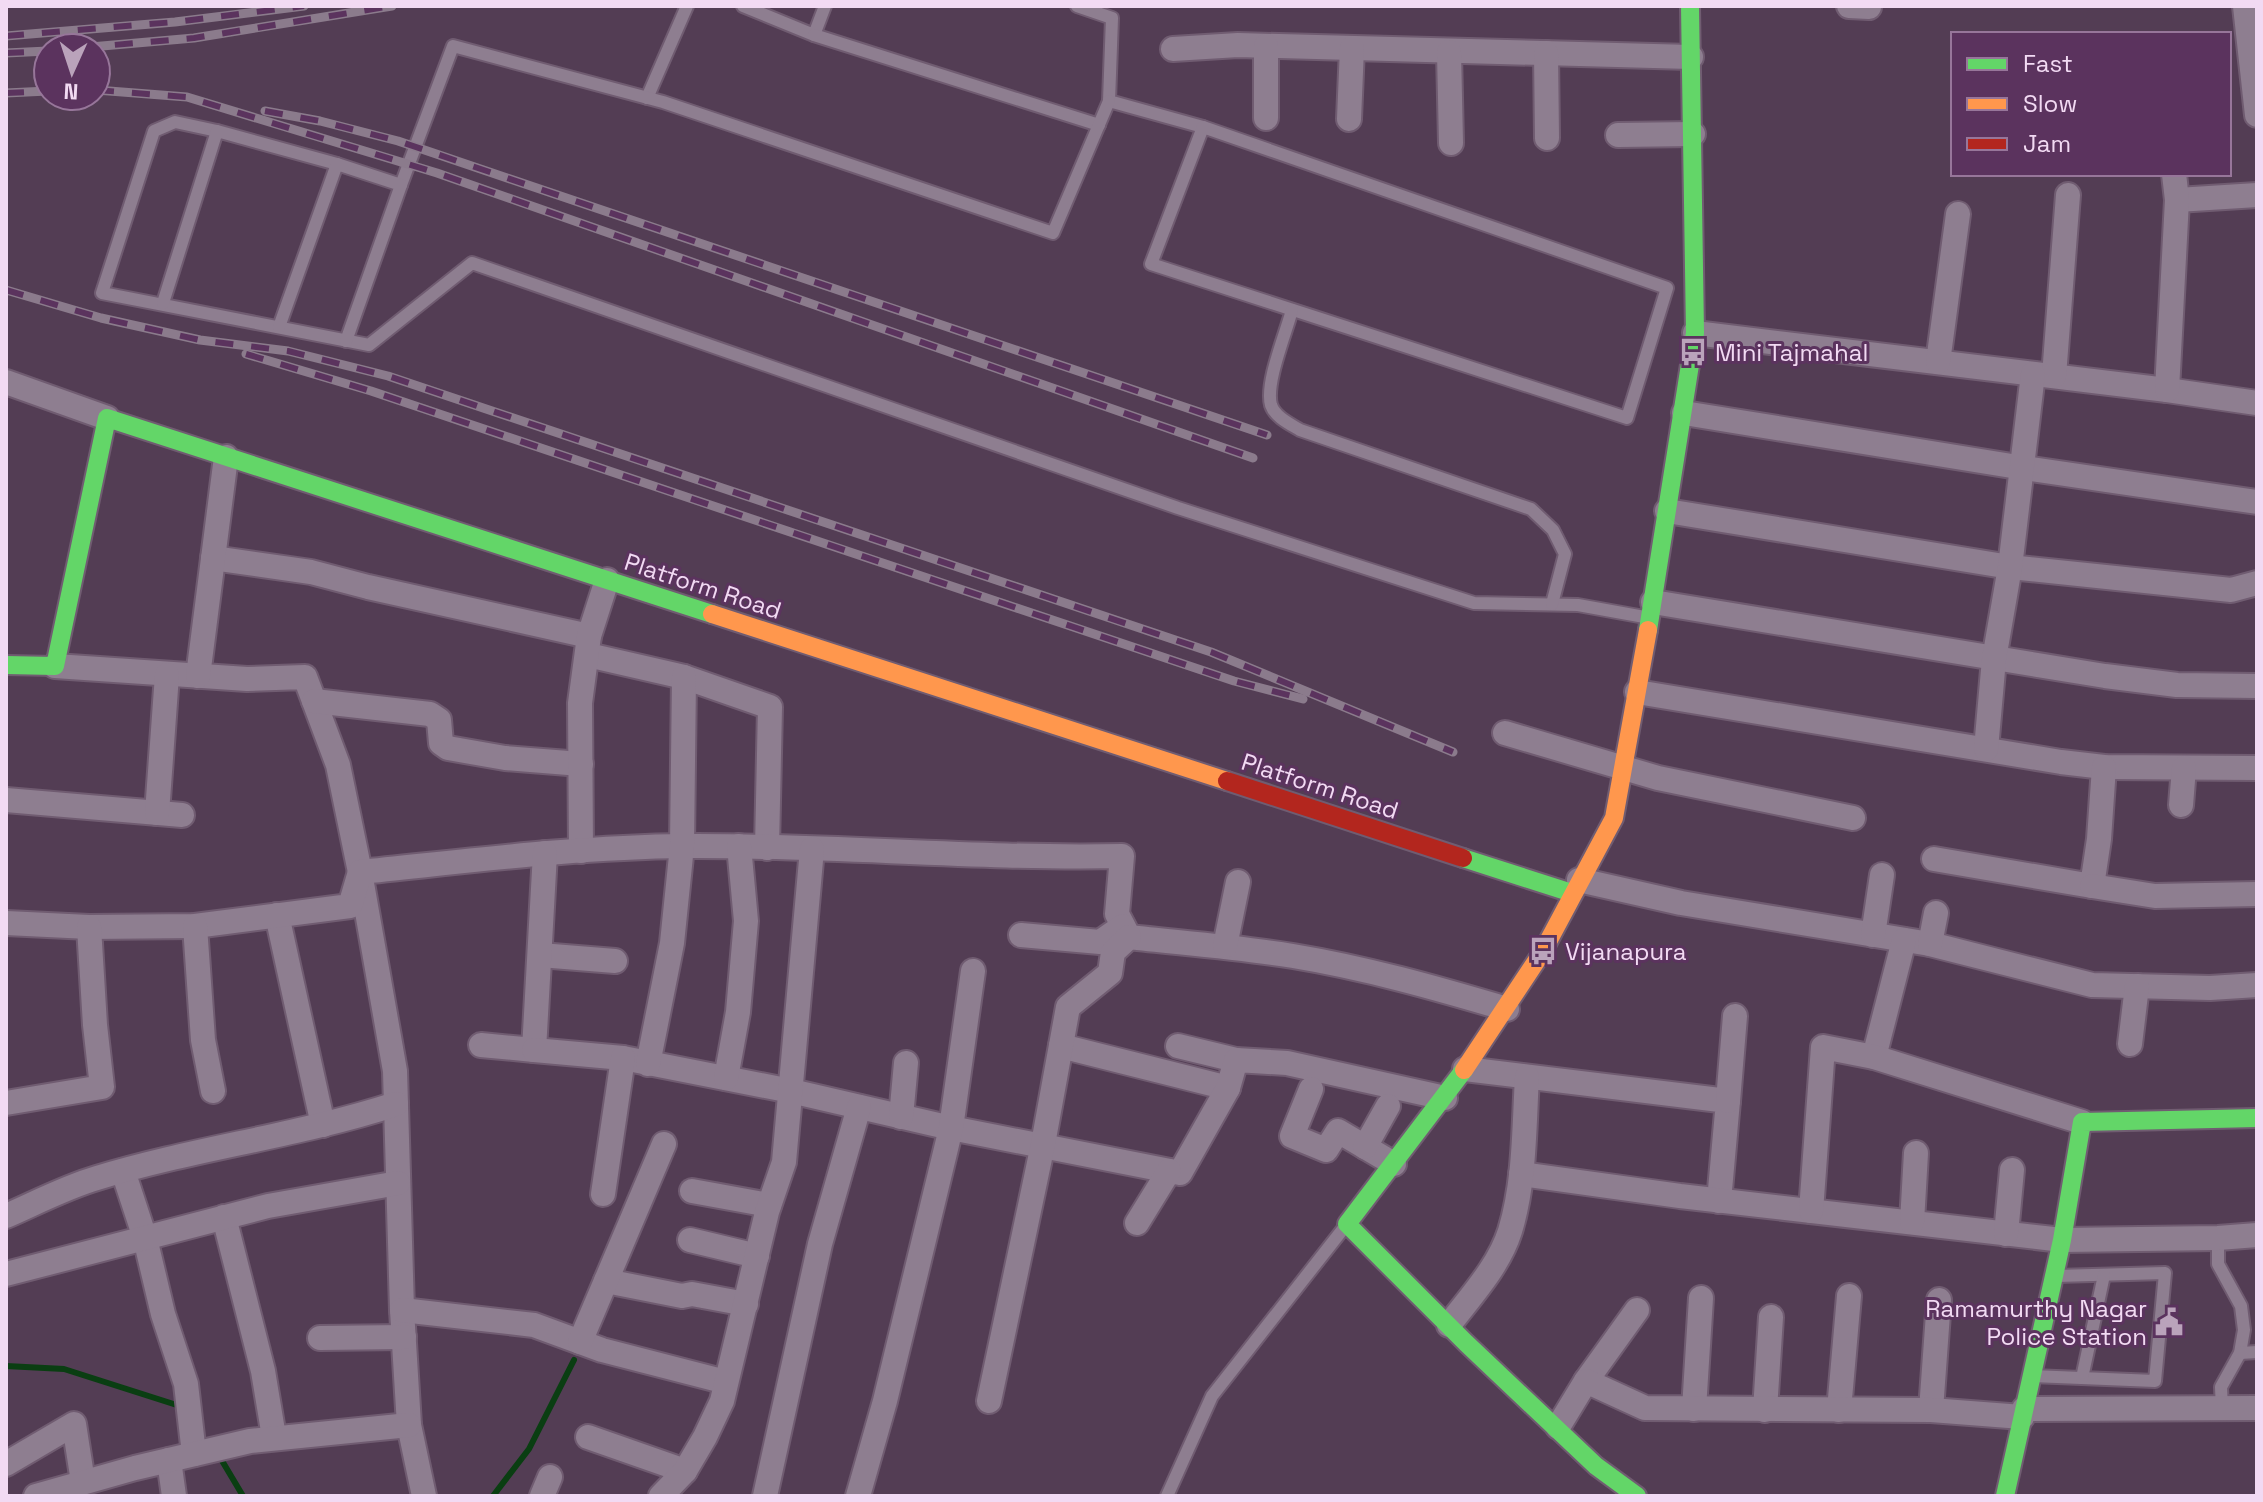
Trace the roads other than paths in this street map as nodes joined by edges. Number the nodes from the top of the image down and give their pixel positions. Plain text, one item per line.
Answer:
1 (687, 6) edge
2 (743, 6) edge
3 (825, 6) edge
4 (1077, 6) edge
5 (1690, 6) edge
6 (1849, 6) edge
7 (2245, 6) edge
8 (1869, 7) edge
9 (814, 35) junction
10 (1266, 46) junction
11 (1352, 48) junction
12 (1173, 49) dead end
13 (1449, 52) junction
14 (1546, 53) junction
15 (1691, 57) junction
16 (647, 98) junction
17 (1109, 101) junction
18 (2257, 115) edge
19 (1266, 118) dead end
20 (1349, 119) dead end
21 (1099, 125) junction
22 (1203, 127) junction
23 (217, 131) junction
24 (1693, 134) junction
25 (1618, 135) dead end
26 (1547, 138) dead end
27 (1451, 143) dead end
28 (337, 164) junction
29 (2174, 176) edge
30 (401, 185) junction
31 (2068, 195) dead end
32 (2257, 195) edge
33 (2177, 200) junction
34 (1958, 214) dead end
35 (163, 303) junction
36 (1292, 310) junction
37 (279, 327) junction
38 (1695, 333) junction
39 (346, 341) junction
40 (1938, 362) junction
41 (2044, 375) junction
42 (6, 382) edge
43 (2167, 390) junction
44 (2257, 403) edge
45 (1684, 413) junction
46 (107, 418) junction
47 (226, 457) junction
48 (2024, 468) junction
49 (2257, 502) edge
50 (1667, 511) junction
51 (213, 558) junction
52 (2010, 567) junction
53 (607, 580) junction
54 (2257, 583) edge
55 (1552, 604) junction
56 (1652, 610) junction
57 (588, 646) junction
58 (1994, 659) junction
59 (6, 665) edge
60 (55, 666) junction
61 (167, 675) junction
62 (198, 676) junction
63 (684, 677) junction
64 (2257, 686) edge
65 (1637, 692) junction
66 (314, 701) junction
67 (1505, 733) dead end
68 (1986, 749) junction
69 (581, 764) junction
70 (2104, 767) junction
71 (1623, 768) junction
72 (2184, 768) junction
73 (2257, 768) edge
74 (6, 800) edge
75 (2181, 805) dead end
76 (1853, 818) dead end
77 (682, 846) junction
78 (739, 846) junction
79 (767, 848) junction
80 (812, 849) junction
81 (581, 851) junction
82 (545, 853) junction
83 (1934, 859) dead end
84 (360, 872) junction
85 (1882, 875) dead end
86 (1238, 882) dead end
87 (1575, 886) junction
88 (2092, 886) junction
89 (2257, 894) edge
90 (1936, 913) dead end
91 (277, 915) junction
92 (6, 923) edge
93 (195, 926) junction
94 (89, 927) junction
95 (1126, 932) junction
96 (1021, 935) dead end
97 (1873, 935) junction
98 (1904, 940) junction
99 (1930, 944) junction
100 (1225, 946) junction
101 (540, 955) junction
102 (615, 961) dead end
103 (973, 971) dead end
104 (2257, 985) edge
105 (2137, 986) junction
106 (1507, 1009) junction
107 (1735, 1016) dead end
108 (2130, 1044) dead end
109 (481, 1045) dead end
110 (1061, 1046) junction
111 (1178, 1046) dead end
112 (534, 1050) junction
113 (1874, 1057) junction
114 (623, 1058) junction
115 (1236, 1060) junction
116 (906, 1063) dead end
117 (648, 1064) junction
118 (1465, 1069) junction
119 (1527, 1077) junction
120 (726, 1078) junction
121 (1228, 1088) junction
122 (1311, 1089) dead end
123 (213, 1091) dead end
124 (791, 1091) junction
125 (1445, 1098) junction
126 (1728, 1101) junction
127 (6, 1103) edge
128 (396, 1104) junction
129 (1388, 1106) dead end
130 (859, 1107) junction
131 (901, 1117) junction
132 (2257, 1118) edge
133 (2082, 1122) junction
134 (323, 1125) junction
135 (951, 1128) junction
136 (664, 1144) dead end
137 (1043, 1144) junction
138 (1365, 1147) junction
139 (1916, 1153) dead end
140 (1394, 1164) junction
141 (2012, 1170) dead end
142 (123, 1171) junction
143 (1169, 1171) junction
144 (1521, 1174) junction
145 (398, 1183) junction
146 (692, 1191) dead end
147 (603, 1194) dead end
148 (1719, 1201) junction
149 (769, 1205) junction
150 (1811, 1211) junction
151 (6, 1216) edge
152 (224, 1217) junction
153 (1912, 1222) junction
154 (1137, 1223) dead end
155 (1347, 1224) junction
156 (2006, 1234) junction
157 (2257, 1235) edge
158 (145, 1238) junction
159 (2218, 1238) junction
160 (690, 1240) dead end
161 (2062, 1240) junction
162 (757, 1256) junction
163 (6, 1274) edge
164 (2104, 1275) junction
165 (2054, 1276) junction
166 (606, 1281) junction
167 (1849, 1296) dead end
168 (1701, 1298) dead end
169 (1939, 1300) dead end
170 (746, 1304) junction
171 (402, 1310) junction
172 (1637, 1310) dead end
173 (1771, 1317) dead end
174 (1449, 1325) junction
175 (404, 1337) junction
176 (320, 1338) dead end
177 (580, 1342) junction
178 (2257, 1352) edge
179 (2240, 1353) junction
180 (2032, 1376) junction
181 (2082, 1378) junction
182 (1586, 1381) junction
183 (726, 1382) junction
184 (989, 1401) dead end
185 (2257, 1408) edge
186 (1694, 1409) junction
187 (2222, 1409) junction
188 (1765, 1410) junction
189 (1839, 1410) junction
190 (1931, 1410) junction
191 (2023, 1413) junction
192 (409, 1425) junction
193 (1558, 1427) junction
194 (274, 1437) junction
195 (588, 1437) dead end
196 (197, 1453) junction
197 (169, 1460) junction
198 (6, 1464) edge
199 (685, 1471) junction
200 (83, 1482) junction
201 (36, 1496) edge
202 (174, 1496) edge
203 (424, 1496) edge
204 (661, 1496) edge
205 (765, 1496) edge
206 (858, 1496) edge
207 (1167, 1496) edge
208 (1637, 1496) edge
209 (2005, 1496) edge

1 - 16 lane
2 - 9 lane
3 - 9 lane
4 - 17 lane
5 - 15 street
6 - 8 street
7 - 18 street
9 - 21 lane
10 - 11 street
10 - 12 street
10 - 19 street
11 - 13 street
11 - 20 street
13 - 14 street
13 - 27 street
14 - 15 street
14 - 26 street
15 - 24 street
16 - 21 lane
16 - 30 lane
17 - 21 lane
17 - 22 lane
22 - 36 lane
22 - 36 lane
23 - 28 lane
23 - 35 lane
23 - 35 lane
24 - 25 street
24 - 38 street
28 - 30 lane
28 - 37 lane
29 - 33 street
30 - 39 lane
31 - 41 street
32 - 33 street
33 - 43 street
34 - 40 street
35 - 37 lane
36 - 55 lane
37 - 39 lane
38 - 40 street
38 - 45 street
39 - 55 lane
40 - 41 street
41 - 43 street
41 - 48 street
42 - 46 street
43 - 44 street
45 - 48 street
45 - 50 street
46 - 47 street, Platform Road
46 - 60 street
47 - 51 street
47 - 53 street, Platform Road
48 - 49 street
48 - 52 street
50 - 52 street
50 - 56 street
51 - 57 street
51 - 62 street
52 - 54 street
52 - 58 street
53 - 57 street
53 - 87 street, Platform Road
55 - 56 lane
56 - 58 street
56 - 65 street
57 - 63 street
57 - 69 street
58 - 64 street
58 - 68 street
59 - 60 street
60 - 61 street
61 - 62 street
61 - 74 street
62 - 66 street
63 - 77 street
63 - 79 street
65 - 68 street
65 - 71 street
66 - 69 street
66 - 84 street
67 - 71 street
68 - 70 street
69 - 81 street
70 - 72 street
70 - 88 street
71 - 76 street
71 - 87 street
72 - 73 street
72 - 75 street
77 - 78 street
77 - 81 street
77 - 117 street
78 - 79 street
78 - 120 street
79 - 80 street
80 - 95 street
80 - 124 street
81 - 82 street
82 - 84 street
82 - 101 street
83 - 88 street
84 - 91 street
84 - 128 street
85 - 97 street
86 - 100 street
87 - 97 street
87 - 106 street
88 - 89 street
90 - 99 street
91 - 93 street
91 - 134 street
92 - 94 street
93 - 94 street
93 - 123 street
94 - 127 street
95 - 96 street
95 - 100 street
95 - 110 street
97 - 98 street
98 - 99 street
98 - 113 street
99 - 105 street
100 - 106 street
101 - 102 street
101 - 112 street
103 - 135 street
104 - 105 street
105 - 108 street
106 - 118 street
107 - 126 street
109 - 112 street
110 - 121 street
110 - 137 street
111 - 115 street
112 - 114 street
113 - 133 street
113 - 150 street
114 - 117 street
114 - 147 street
115 - 121 street
115 - 125 street
116 - 131 street
117 - 120 street
118 - 119 street
118 - 125 street
119 - 126 street
119 - 144 street
120 - 124 street
121 - 143 street
122 - 138 street
124 - 130 street
124 - 149 street
125 - 140 street
126 - 148 street
128 - 134 street
128 - 145 street
129 - 138 street
130 - 131 street
130 - 205 street
131 - 135 street
132 - 133 street
133 - 161 street
134 - 142 street
135 - 137 street
135 - 206 street
136 - 166 street
137 - 143 street
137 - 184 street
138 - 140 street
139 - 153 street
140 - 155 street
141 - 156 street
142 - 151 street
142 - 158 street
143 - 154 street
144 - 148 street
144 - 174 street
145 - 152 street
145 - 171 street
146 - 149 street
148 - 150 street
149 - 162 street
150 - 153 street
152 - 158 street
152 - 194 street
153 - 156 street
155 - 174 street
155 - 207 lane
156 - 161 street
157 - 159 street
158 - 163 street
158 - 196 street
159 - 161 street
159 - 179 lane
160 - 162 street
161 - 165 street
162 - 170 street
164 - 165 lane
164 - 181 lane
164 - 181 lane
165 - 180 street
166 - 170 street
166 - 177 street
167 - 189 street
168 - 186 street
169 - 190 street
170 - 183 street
171 - 175 street
171 - 177 street
172 - 182 street
173 - 188 street
174 - 193 street
175 - 176 street
175 - 192 street
177 - 183 street
178 - 179 lane
179 - 187 lane
180 - 181 lane
180 - 191 street
182 - 186 street
182 - 193 street
183 - 199 street
185 - 187 street
186 - 188 street
187 - 191 street
188 - 189 street
189 - 190 street
190 - 191 street
191 - 209 street
192 - 194 street
192 - 203 street
193 - 208 street
194 - 196 street
195 - 199 street
196 - 197 street
197 - 200 street
197 - 202 street
198 - 200 street
199 - 204 street
200 - 201 street

